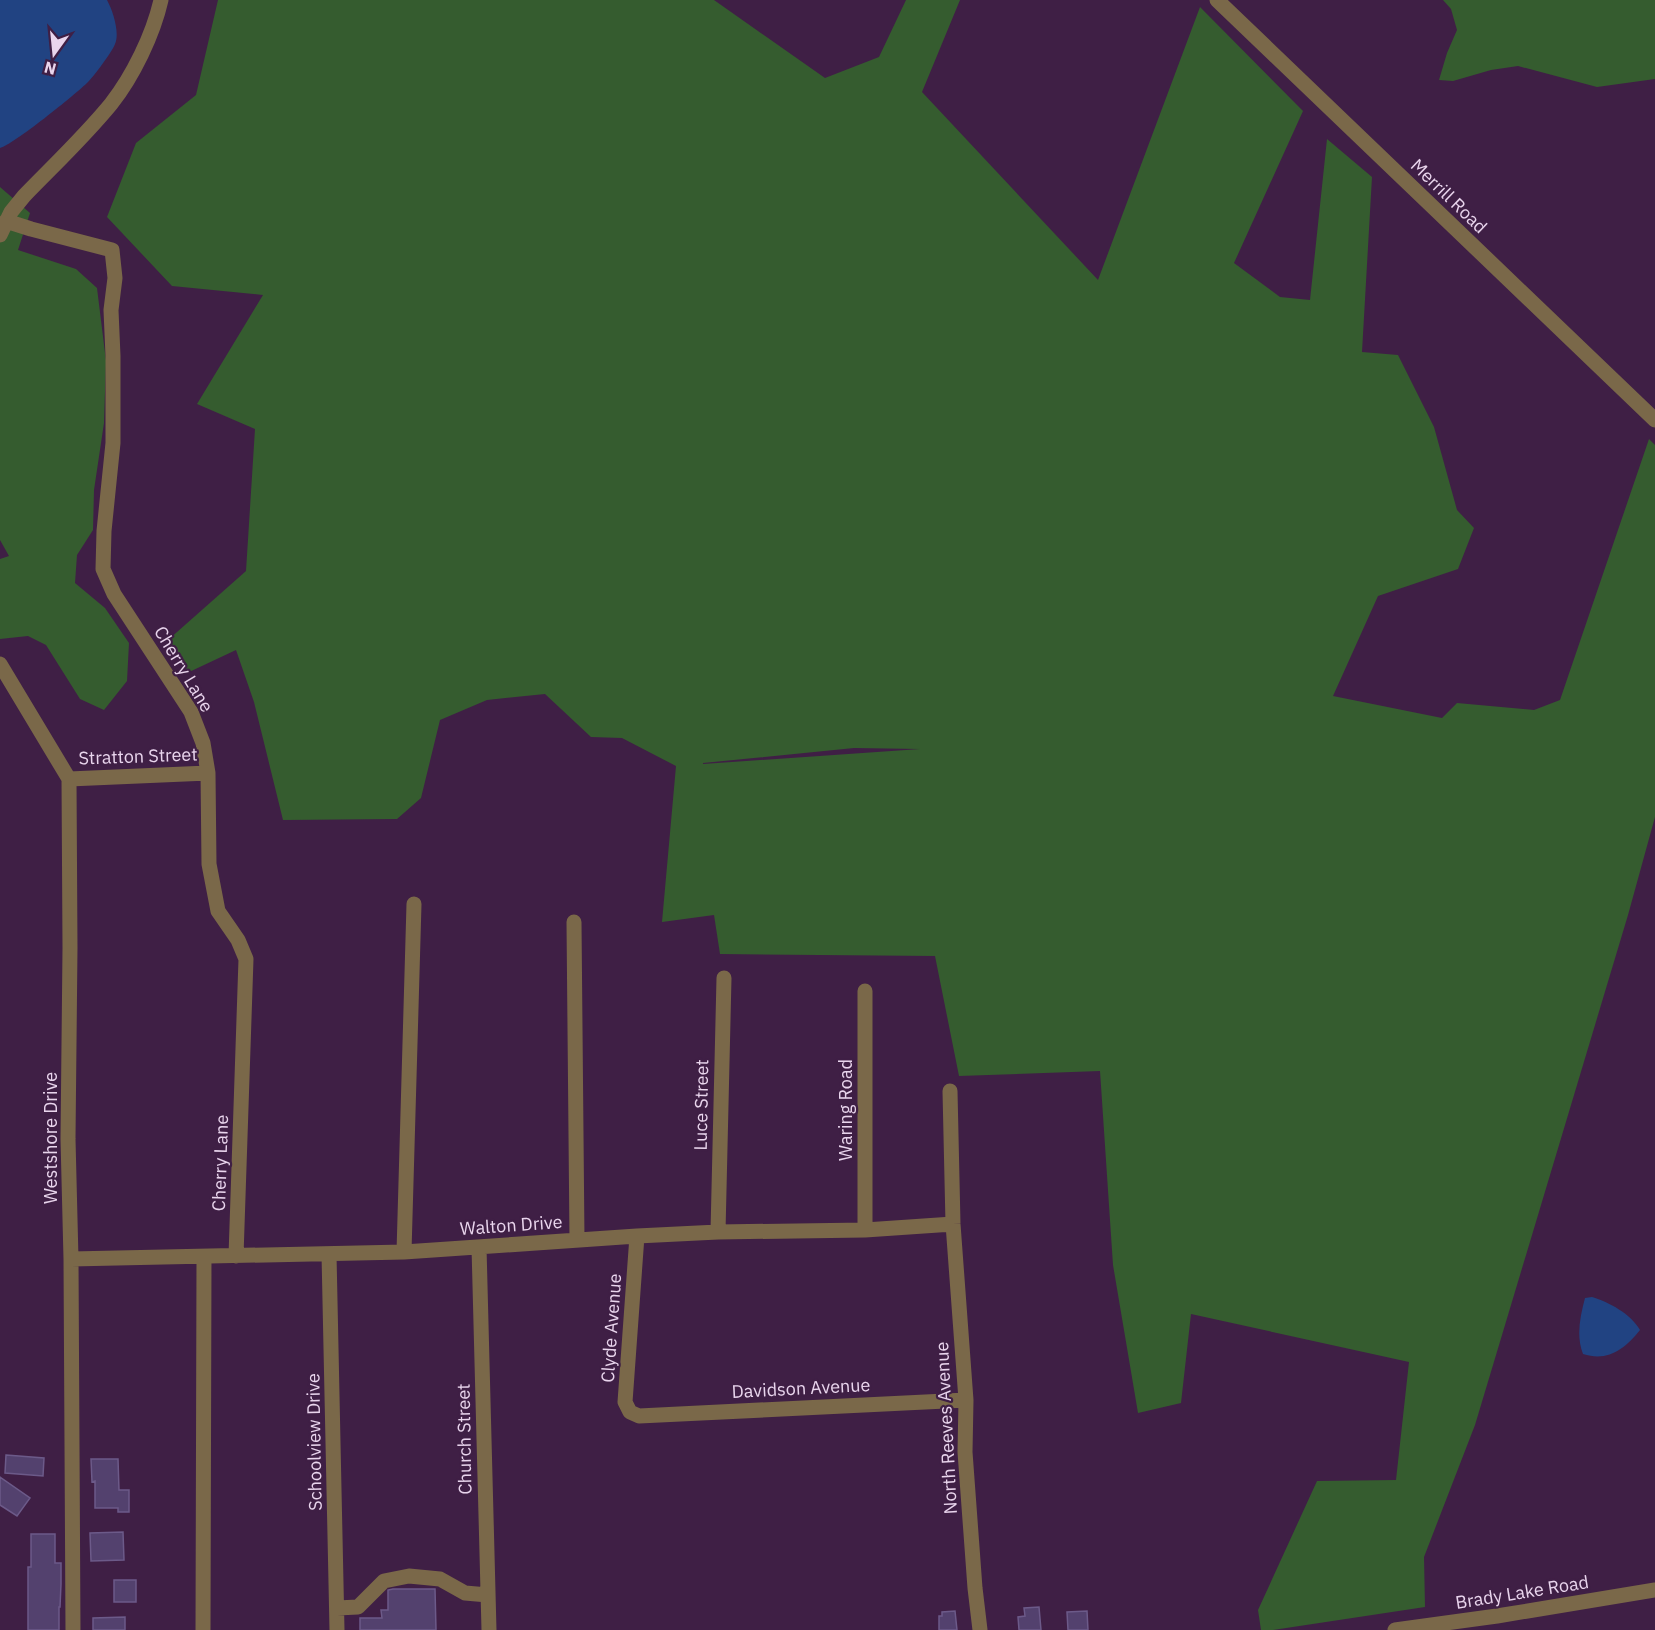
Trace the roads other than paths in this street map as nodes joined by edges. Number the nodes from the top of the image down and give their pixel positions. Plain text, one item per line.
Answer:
1 (161, 0) edge
2 (1218, 0) edge
3 (3, 228) edge
4 (1655, 420) edge
5 (0, 664) edge
6 (208, 773) junction
7 (69, 778) junction
8 (414, 904) dead end
9 (574, 922) dead end
10 (724, 978) dead end
11 (865, 991) dead end
12 (950, 1091) dead end
13 (953, 1224) junction
14 (865, 1230) junction
15 (718, 1232) junction
16 (637, 1236) junction
17 (577, 1240) junction
18 (479, 1247) junction
19 (404, 1252) junction
20 (329, 1254) junction
21 (236, 1256) junction
22 (204, 1257) junction
23 (71, 1259) junction
24 (966, 1400) junction
25 (639, 1416) joint
26 (1655, 1590) edge
27 (488, 1595) junction
28 (337, 1608) junction
29 (73, 1630) edge
30 (203, 1630) edge
31 (337, 1630) edge
32 (489, 1630) edge
33 (980, 1630) edge
34 (1395, 1630) edge

1 - 3 street
2 - 4 street, Merrill Road
3 - 6 street, Cherry Lane
5 - 7 street
6 - 7 street, Stratton Street
6 - 21 street, Cherry Lane
7 - 23 street, Westshore Drive
8 - 19 street
9 - 17 street
10 - 15 street, Luce Street
11 - 14 street, Waring Road
12 - 13 street, North Reeves Avenue
13 - 14 street, Walton Drive
13 - 24 street, North Reeves Avenue
14 - 15 street, Walton Drive
15 - 16 street, Walton Drive
16 - 17 street, Walton Drive
16 - 25 street, Clyde Avenue
17 - 18 street, Walton Drive
18 - 19 street, Walton Drive
18 - 27 street, Church Street
19 - 20 street, Walton Drive
20 - 21 street, Walton Drive
20 - 28 street, Schoolview Drive
21 - 22 street, Walton Drive
22 - 23 street, Walton Drive
22 - 30 street
23 - 29 street, Westshore Drive
24 - 25 street, Davidson Avenue
24 - 33 street, North Reeves Avenue
26 - 34 street, Brady Lake Road
27 - 28 street
27 - 32 street, Church Street
28 - 31 street, Schoolview Drive

